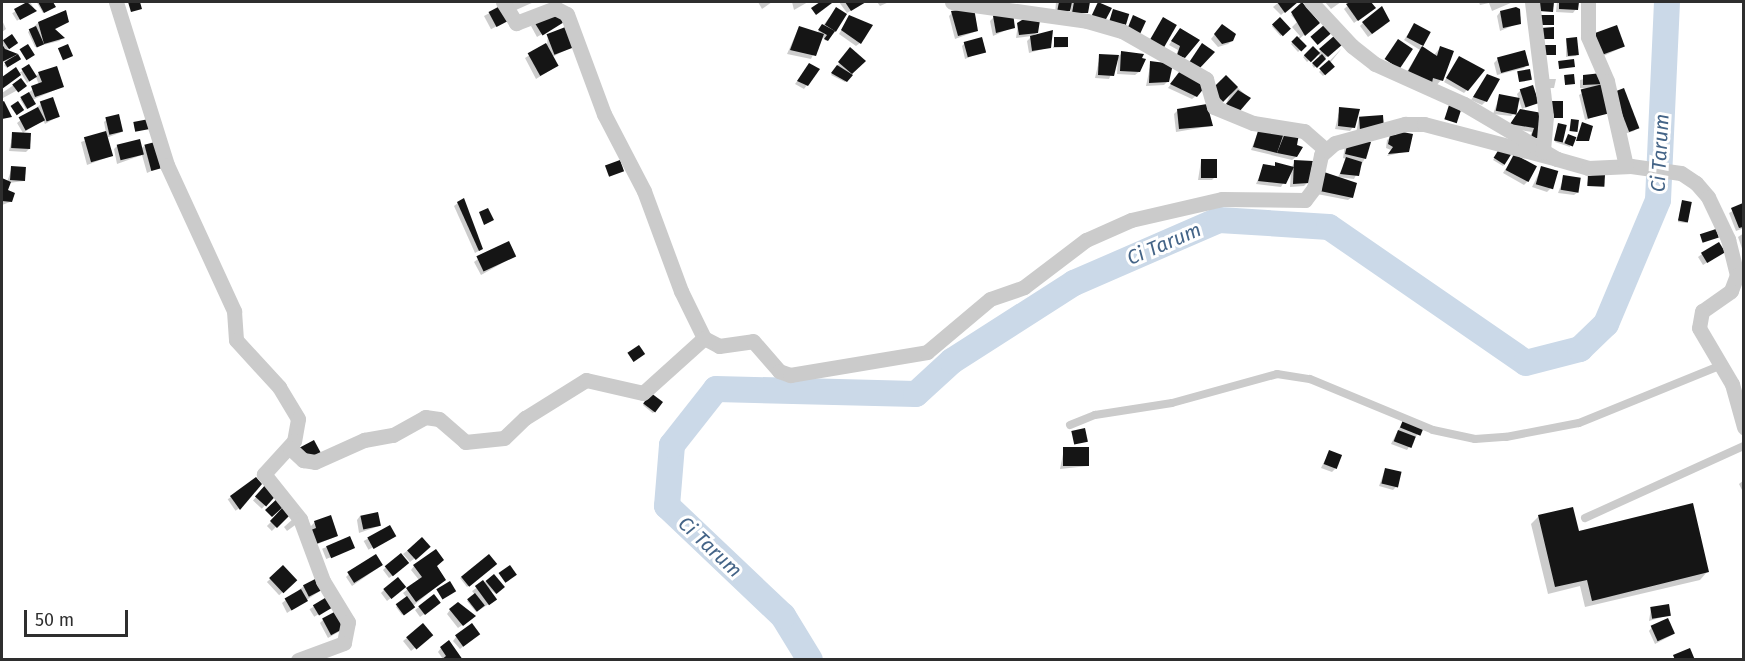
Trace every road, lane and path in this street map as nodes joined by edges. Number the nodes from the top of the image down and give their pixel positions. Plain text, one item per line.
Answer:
1 (116, 2) edge
2 (503, 2) edge
3 (952, 2) edge
4 (1311, 2) edge
5 (1532, 2) edge
6 (1588, 2) edge
7 (1325, 149) junction
8 (1550, 155) junction
9 (1628, 166) junction
10 (1737, 275) junction
11 (1743, 292) edge
12 (704, 338) junction
13 (1722, 364) junction
14 (1070, 424) dead end
15 (1743, 427) edge
16 (1743, 446) edge
17 (290, 448) junction
18 (1585, 518) dead end
19 (298, 660) edge

1 - 17 street
2 - 12 street
3 - 7 street
4 - 8 street
5 - 8 street
6 - 9 street
7 - 8 street
7 - 12 street
8 - 9 street
9 - 10 street
10 - 11 street
10 - 13 street
12 - 17 street
13 - 14 lane
13 - 15 street
16 - 18 lane
17 - 19 street

